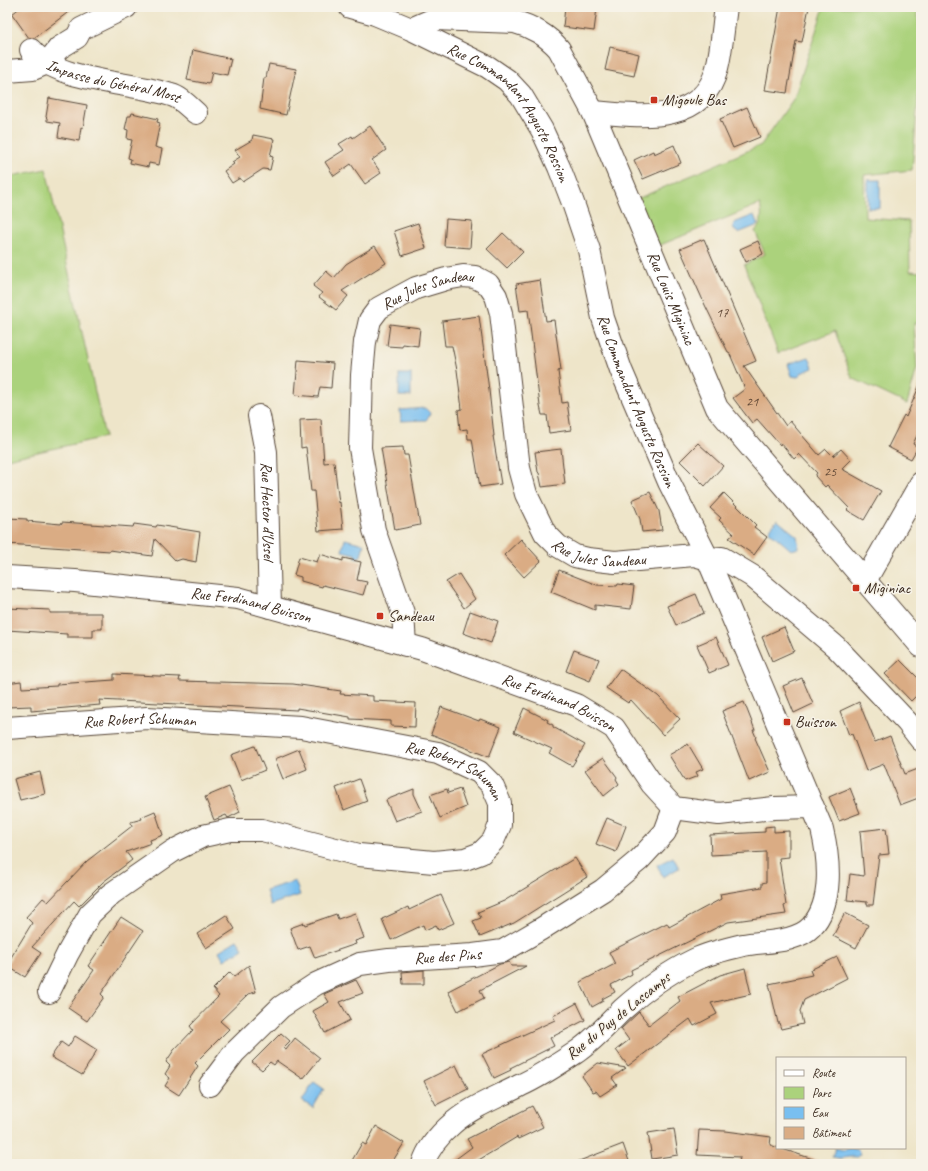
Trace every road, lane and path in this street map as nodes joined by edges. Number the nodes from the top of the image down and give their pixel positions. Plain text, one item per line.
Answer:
1 (126, 7) edge
2 (350, 7) edge
3 (726, 7) edge
4 (411, 29) junction
5 (39, 57) junction
6 (7, 59) edge
7 (7, 71) edge
8 (593, 112) junction
9 (196, 113) dead end
10 (259, 416) dead end
11 (918, 498) edge
12 (708, 559) junction
13 (7, 577) edge
14 (865, 581) junction
15 (270, 607) junction
16 (405, 644) junction
17 (921, 646) edge
18 (7, 728) edge
19 (921, 740) edge
20 (813, 807) junction
21 (674, 808) junction
22 (49, 992) dead end
23 (210, 1085) dead end
24 (423, 1164) edge

1 - 5 street
2 - 4 street, Rue Commandant Auguste Rossion
3 - 8 street
4 - 8 street, Rue Louis Miginiac
4 - 12 street, Rue Commandant Auguste Rossion
5 - 6 street
5 - 7 street
5 - 9 street, Impasse du Général Most
8 - 14 street, Rue Louis Miginiac
10 - 15 street, Rue Hector d'Ussel
11 - 14 street
12 - 16 street, Rue Jules Sandeau
12 - 19 street
12 - 20 street
13 - 15 street, Rue Ferdinand Buisson
14 - 17 street, Rue Louis Miginiac
15 - 16 street, Rue Ferdinand Buisson
16 - 21 street, Rue Ferdinand Buisson
18 - 22 street, Rue Robert Schuman
20 - 21 street
20 - 24 street, Rue du Puy de Lascamps
21 - 23 street, Rue des Pins

